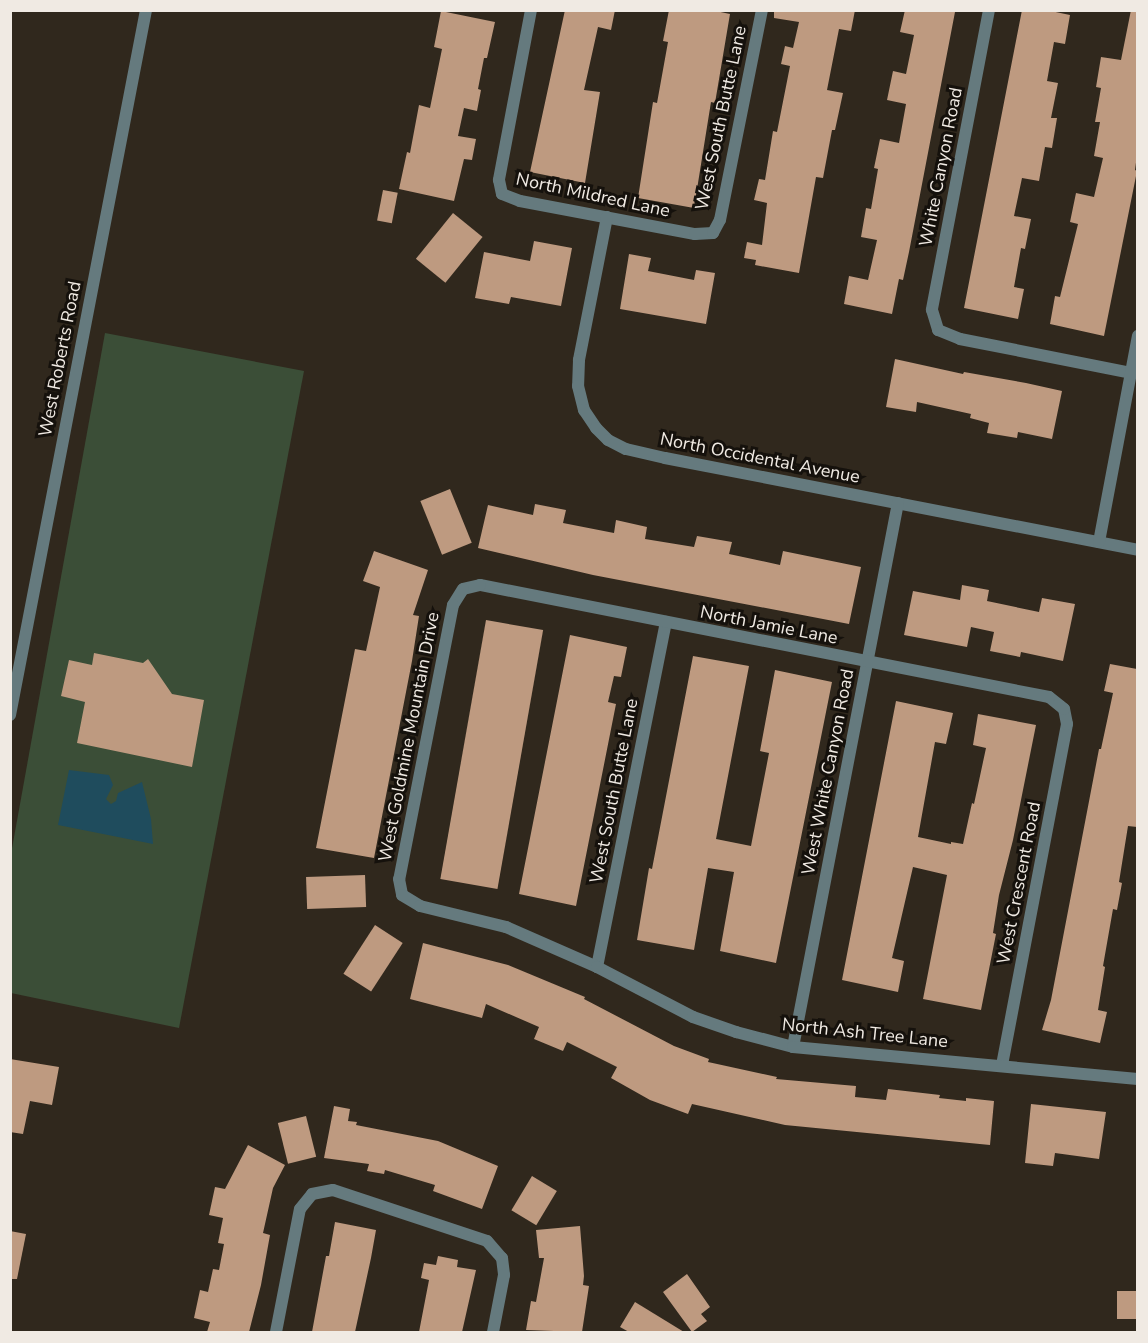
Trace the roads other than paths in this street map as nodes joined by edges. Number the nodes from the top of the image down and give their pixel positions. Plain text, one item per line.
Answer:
1 (146, 10) edge
2 (531, 10) edge
3 (762, 10) edge
4 (989, 10) edge
5 (607, 217) junction
6 (713, 233) joint
7 (1137, 336) edge
8 (1131, 373) junction
9 (898, 503) junction
10 (1099, 542) junction
11 (1137, 550) edge
12 (463, 589) joint
13 (666, 622) junction
14 (867, 663) junction
15 (1064, 709) joint
16 (10, 715) edge
17 (402, 895) joint
18 (597, 967) junction
19 (792, 1047) junction
20 (1002, 1065) junction
21 (1137, 1079) edge
22 (276, 1332) edge
23 (493, 1332) edge

1 - 16 street, West Roberts Road
2 - 5 street, North Mildred Lane
3 - 6 street, West South Butte Lane
4 - 8 street, White Canyon Road
5 - 6 street, North Mildred Lane
5 - 9 street, North Occidental Avenue
7 - 8 street
8 - 10 street
9 - 10 street, North Occidental Avenue
9 - 14 street, West White Canyon Road
10 - 11 street, North Occidental Avenue
12 - 13 street, North Jamie Lane
12 - 17 street, West Goldmine Mountain Drive
13 - 14 street, North Jamie Lane
13 - 18 street, West South Butte Lane
14 - 15 street, North Jamie Lane
14 - 19 street, West White Canyon Road
15 - 20 street, West Crescent Road
17 - 18 street, North Ash Tree Lane
18 - 19 street, North Ash Tree Lane
19 - 20 street, North Ash Tree Lane
20 - 21 street, North Ash Tree Lane
22 - 23 street

